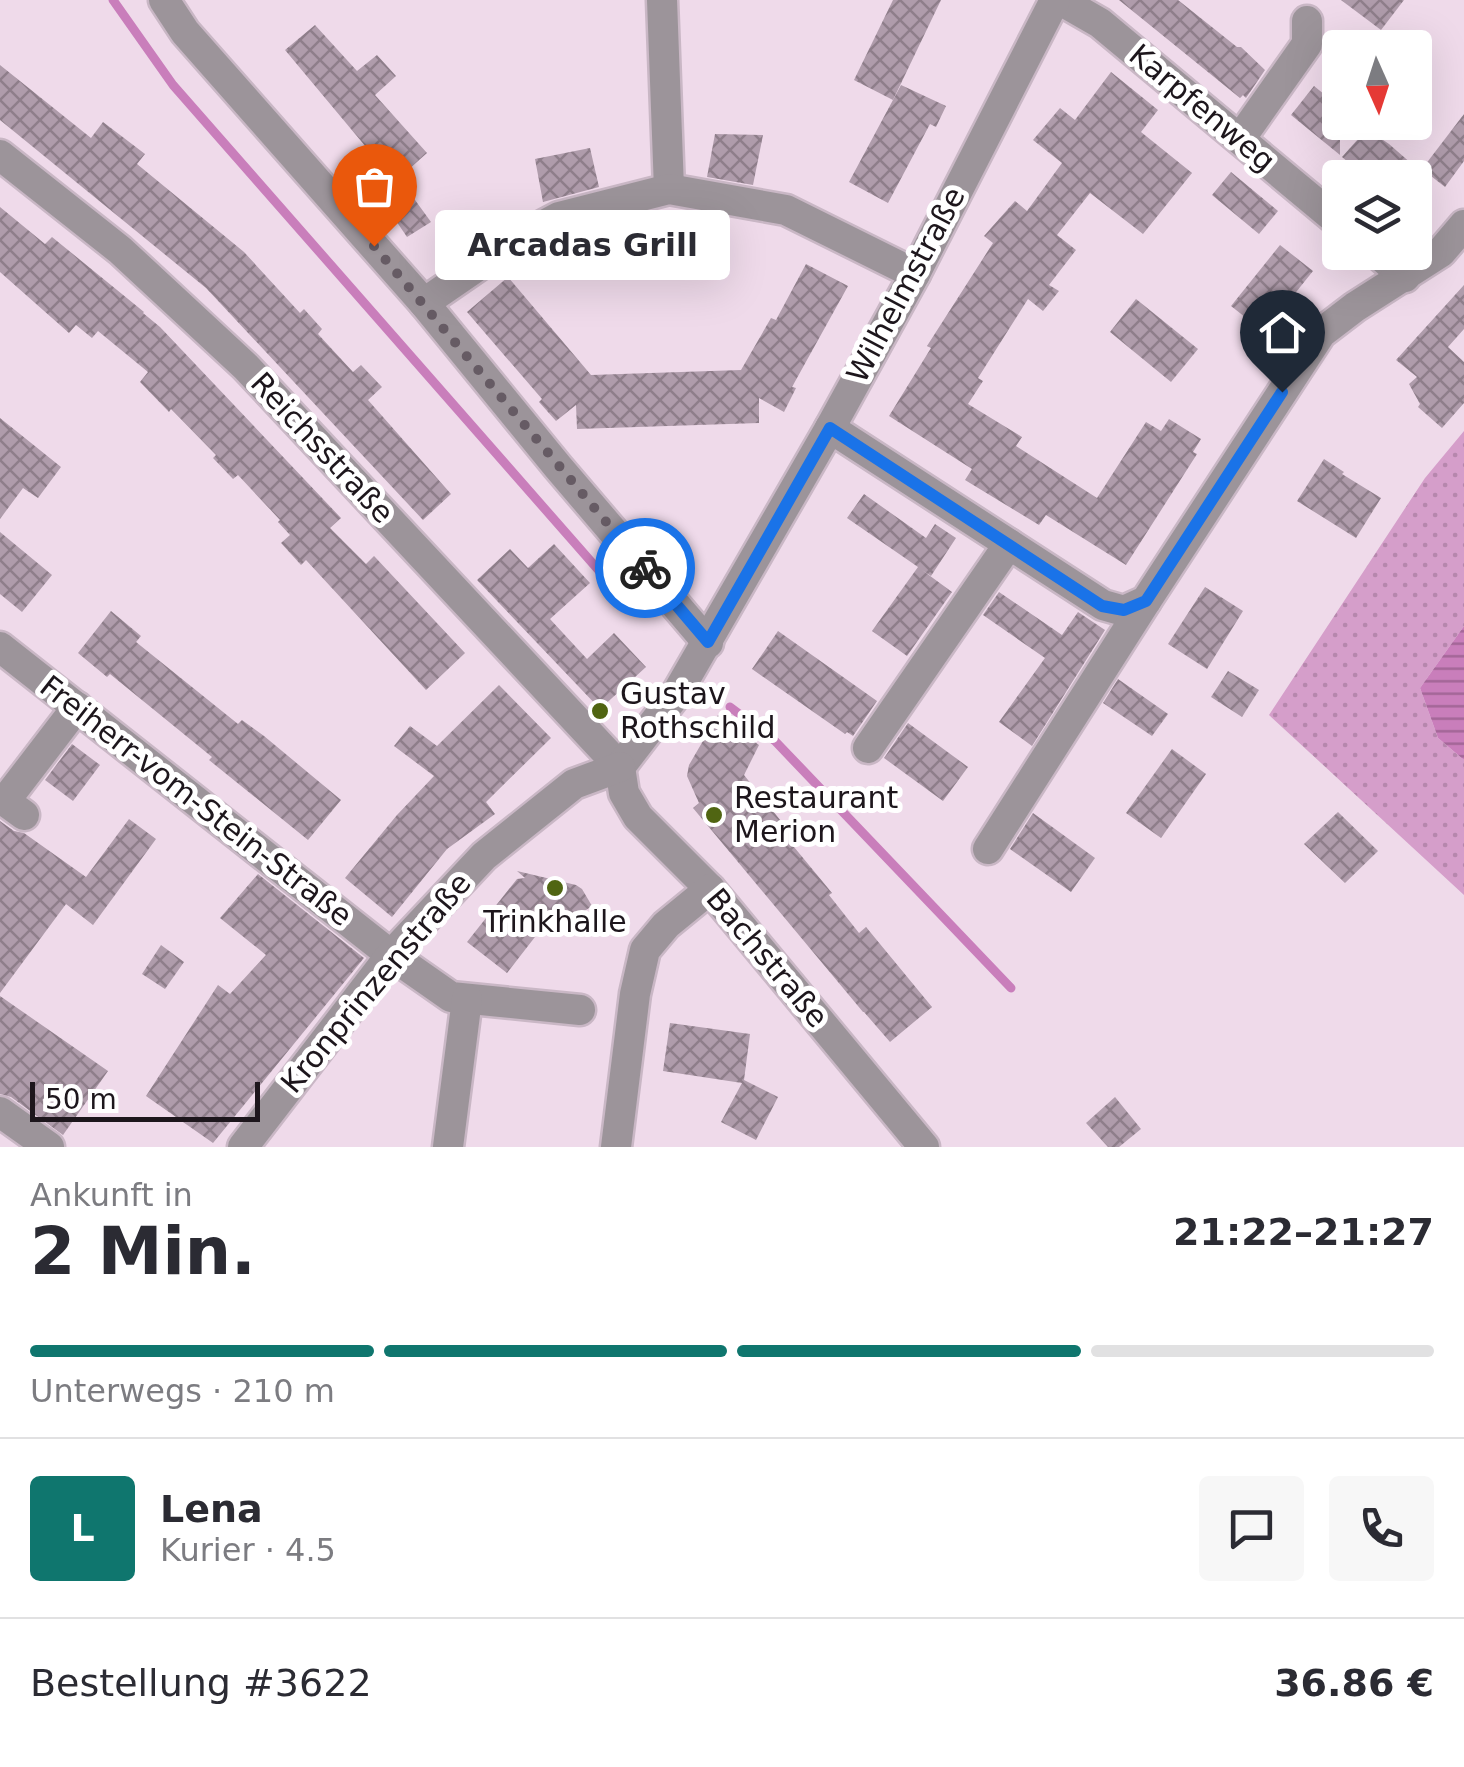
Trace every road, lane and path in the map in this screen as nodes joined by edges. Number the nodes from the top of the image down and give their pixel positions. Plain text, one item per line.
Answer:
1 (164, 0) edge
2 (662, 0) edge
3 (1057, 0) edge
4 (1306, 21) dead end
5 (1240, 139) junction
6 (0, 155) edge
7 (670, 189) junction
8 (1322, 207) edge
9 (1464, 225) edge
10 (1397, 270) edge
11 (915, 274) junction
12 (1405, 277) junction
13 (424, 303) junction
14 (830, 428) junction
15 (1009, 544) junction
16 (1146, 601) junction
17 (708, 642) junction
18 (0, 647) edge
19 (77, 707) junction
20 (868, 748) dead end
21 (620, 767) junction
22 (24, 815) dead end
23 (988, 849) dead end
24 (710, 889) junction
25 (392, 955) junction
26 (459, 998) junction
27 (580, 1010) dead end
28 (0, 1112) edge
29 (50, 1147) edge
30 (242, 1147) edge
31 (448, 1147) edge
32 (616, 1147) edge
33 (924, 1147) edge

1 - 13 street
2 - 7 street
3 - 5 street, Karpfenweg
3 - 11 street, Wilhelmstraße
4 - 5 street
5 - 8 street, Karpfenweg
6 - 21 street, Reichsstraße
7 - 11 street
7 - 13 street
9 - 12 street
10 - 12 street
11 - 14 street, Wilhelmstraße
12 - 16 street
13 - 17 street
14 - 15 street
14 - 17 street, Wilhelmstraße
15 - 16 street
15 - 20 street
16 - 23 street
17 - 21 street, Wilhelmstraße
18 - 19 street, Freiherr-vom-Stein-Straße
19 - 22 street
19 - 25 street, Freiherr-vom-Stein-Straße
21 - 24 street, Bachstraße
21 - 25 street, Kronprinzenstraße
24 - 32 street
24 - 33 street, Bachstraße
25 - 26 street, Freiherr-vom-Stein-Straße
25 - 30 street, Kronprinzenstraße
26 - 27 street
26 - 31 street
28 - 29 street

